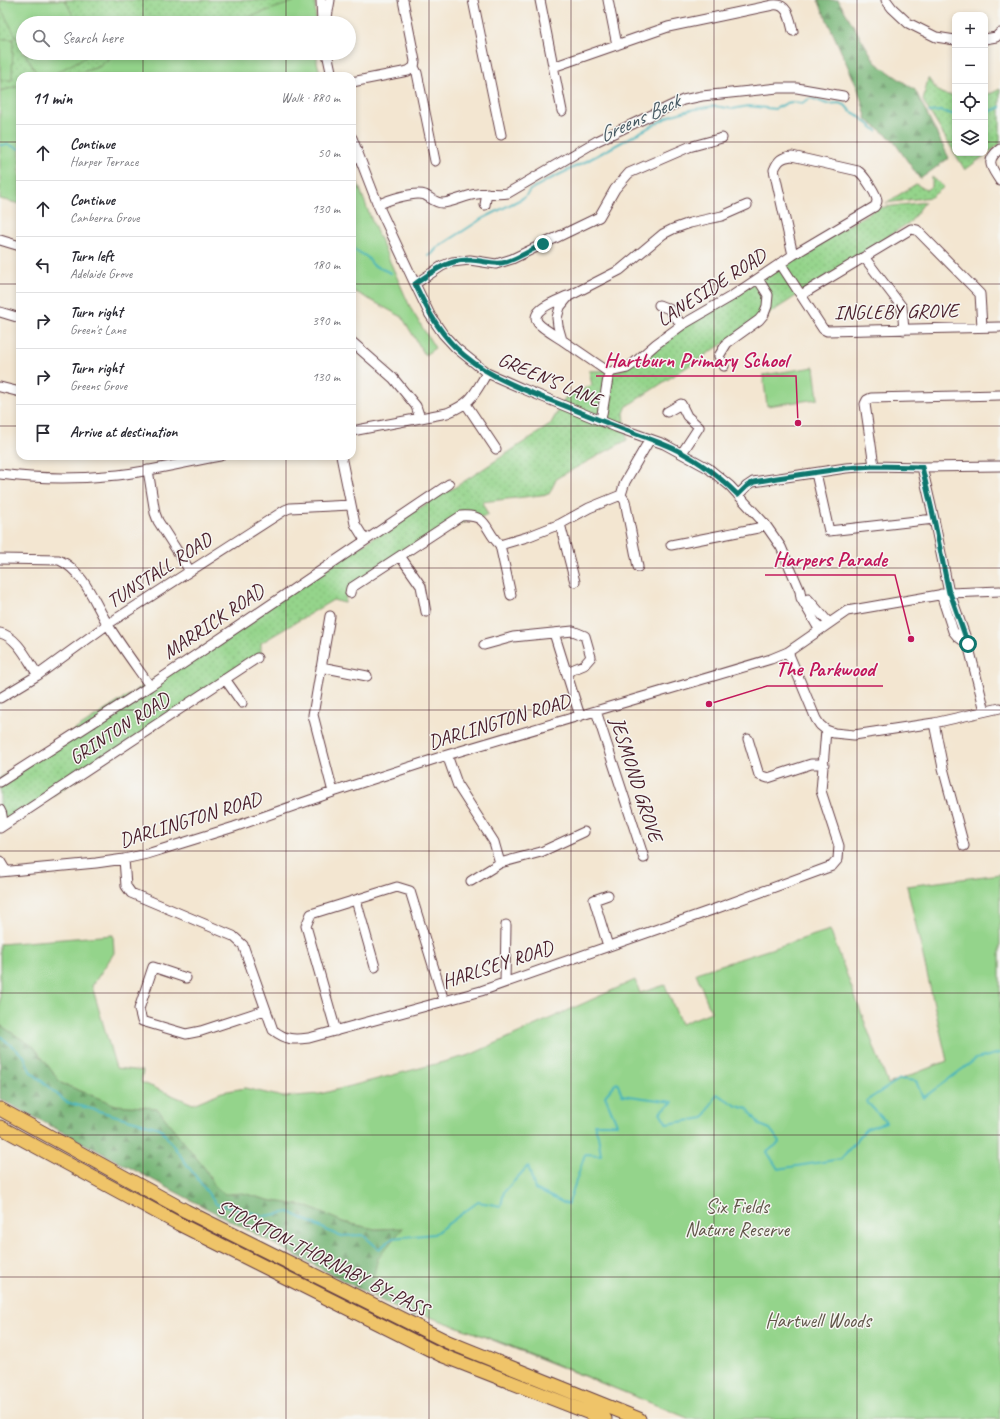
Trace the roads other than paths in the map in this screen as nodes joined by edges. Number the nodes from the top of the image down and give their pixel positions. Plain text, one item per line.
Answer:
1 (321, 0) edge
2 (330, 0) edge
3 (403, 0) edge
4 (473, 0) edge
5 (540, 0) edge
6 (608, 0) edge
7 (886, 0) edge
8 (322, 16) edge
9 (327, 16) edge
10 (793, 31) dead end
11 (1000, 33) edge
12 (988, 38) edge
13 (952, 40) edge
14 (617, 45) junction
15 (329, 60) edge
16 (414, 67) junction
17 (553, 67) junction
18 (331, 72) edge
19 (356, 81) edge
20 (843, 96) dead end
21 (562, 111) dead end
22 (615, 121) dead end
23 (619, 130) junction
24 (501, 135) dead end
25 (718, 142) dead end
26 (356, 148) edge
27 (1000, 149) edge
28 (435, 161) dead end
29 (1000, 181) edge
30 (487, 193) junction
31 (747, 204) dead end
32 (378, 205) junction
33 (486, 205) dead end
34 (0, 240) edge
35 (16, 245) edge
36 (794, 255) junction
37 (864, 257) junction
38 (780, 263) junction
39 (758, 279) junction
40 (415, 284) junction
41 (801, 295) junction
42 (569, 296) junction
43 (659, 305) dead end
44 (0, 312) edge
45 (16, 317) edge
46 (682, 325) junction
47 (982, 327) junction
48 (1000, 327) edge
49 (904, 330) junction
50 (562, 340) junction
51 (356, 346) edge
52 (724, 366) dead end
53 (487, 373) junction
54 (610, 373) junction
55 (0, 388) edge
56 (16, 391) edge
57 (1000, 395) edge
58 (466, 404) junction
59 (667, 412) dead end
60 (420, 418) junction
61 (601, 420) junction
62 (356, 430) edge
63 (650, 439) junction
64 (496, 449) dead end
65 (682, 453) junction
66 (181, 460) edge
67 (342, 460) edge
68 (874, 466) junction
69 (1000, 466) edge
70 (922, 467) junction
71 (148, 470) junction
72 (816, 473) junction
73 (0, 474) edge
74 (447, 487) dead end
75 (621, 495) junction
76 (738, 495) junction
77 (351, 506) junction
78 (934, 519) junction
79 (560, 524) junction
80 (766, 524) junction
81 (365, 540) junction
82 (500, 545) junction
83 (671, 545) dead end
84 (400, 556) junction
85 (0, 560) edge
86 (638, 567) dead end
87 (190, 571) junction
88 (574, 582) dead end
89 (800, 591) junction
90 (1000, 591) edge
91 (350, 593) dead end
92 (947, 593) junction
93 (511, 595) dead end
94 (426, 612) dead end
95 (330, 616) dead end
96 (829, 623) junction
97 (108, 624) junction
98 (819, 629) junction
99 (0, 633) edge
100 (554, 633) junction
101 (484, 645) dead end
102 (788, 652) junction
103 (244, 654) dead end
104 (321, 667) junction
105 (567, 672) junction
106 (38, 675) junction
107 (367, 676) dead end
108 (225, 679) junction
109 (150, 686) junction
110 (0, 698) edge
111 (242, 703) dead end
112 (1000, 708) edge
113 (596, 711) junction
114 (985, 711) junction
115 (580, 716) junction
116 (934, 723) junction
117 (826, 730) junction
118 (748, 738) dead end
119 (447, 755) junction
120 (824, 764) junction
121 (0, 782) edge
122 (333, 792) junction
123 (0, 810) edge
124 (0, 828) edge
125 (584, 832) dead end
126 (964, 846) dead end
127 (644, 858) dead end
128 (124, 860) junction
129 (0, 861) edge
130 (500, 863) junction
131 (3, 872) edge
132 (471, 881) dead end
133 (608, 895) dead end
134 (356, 900) junction
135 (506, 925) dead end
136 (608, 946) junction
137 (375, 967) dead end
138 (186, 978) dead end
139 (505, 982) junction
140 (444, 1001) junction
141 (265, 1010) junction
142 (336, 1031) junction
143 (0, 1109) edge
144 (0, 1127) edge
145 (605, 1419) edge
146 (639, 1419) edge

1 - 8 street
2 - 9 street
3 - 16 street
4 - 24 street
5 - 17 street
6 - 14 street
7 - 13 street
10 - 14 street
11 - 12 street
14 - 17 street
15 - 18 street
16 - 19 street
16 - 28 street
17 - 21 street
20 - 23 street
22 - 23 street
23 - 30 street
25 - 40 street
26 - 32 street, GREEN'S LANE
27 - 29 street
30 - 32 street
30 - 33 street
31 - 42 street
32 - 40 street, GREEN'S LANE
34 - 35 street
36 - 36 street, LANESIDE ROAD
36 - 38 street, LANESIDE ROAD
37 - 41 street
37 - 47 street
37 - 49 street
38 - 39 street, LANESIDE ROAD
38 - 41 street, INGLEBY GROVE
39 - 46 street, LANESIDE ROAD
39 - 52 street
40 - 53 street, GREEN'S LANE
41 - 49 street, INGLEBY GROVE
42 - 50 street
42 - 50 street
43 - 46 street
44 - 45 street
46 - 54 street, LANESIDE ROAD
47 - 48 street, INGLEBY GROVE
47 - 49 street, INGLEBY GROVE
50 - 54 street
51 - 60 street
53 - 58 street
53 - 61 street, GREEN'S LANE
54 - 61 street
55 - 56 street
57 - 68 street
58 - 60 street
58 - 64 street
59 - 65 street
60 - 62 street
61 - 63 street, GREEN'S LANE
63 - 65 street, GREEN'S LANE
63 - 75 street
65 - 76 street, GREEN'S LANE
66 - 71 street
67 - 77 street
68 - 70 street
68 - 72 street
69 - 70 street
70 - 78 street
71 - 73 street
71 - 87 street
72 - 76 street
72 - 78 street
74 - 81 street, MARRICK ROAD
75 - 79 street
75 - 86 street
76 - 80 street, GREEN'S LANE
77 - 81 street
77 - 87 street, TUNSTALL ROAD
78 - 92 street
79 - 82 street
79 - 88 street
80 - 83 street
80 - 89 street, GREEN'S LANE
81 - 109 street, MARRICK ROAD
82 - 84 street
82 - 93 street
84 - 91 street
84 - 94 street
85 - 97 street
87 - 97 street, TUNSTALL ROAD
89 - 96 street, GREEN'S LANE
89 - 98 street, GREEN'S LANE
90 - 92 street, DARLINGTON ROAD
92 - 96 street, DARLINGTON ROAD
92 - 114 street
95 - 104 street
96 - 98 street, DARLINGTON ROAD
97 - 106 street, TUNSTALL ROAD
97 - 109 street
98 - 102 street, DARLINGTON ROAD
99 - 106 street
100 - 101 street
100 - 105 street
100 - 105 street
102 - 113 street, DARLINGTON ROAD
102 - 117 street
103 - 108 street, GRINTON ROAD
104 - 107 street
104 - 122 street
105 - 115 street
106 - 110 street, TUNSTALL ROAD
108 - 111 street
108 - 124 street, GRINTON ROAD
109 - 121 street, MARRICK ROAD
112 - 114 street
113 - 115 street, DARLINGTON ROAD
113 - 127 street, JESMOND GROVE
114 - 116 street
115 - 119 street, DARLINGTON ROAD
116 - 117 street
116 - 126 street
117 - 120 street, HARLSEY ROAD
118 - 120 street
119 - 122 street, DARLINGTON ROAD
119 - 130 street
120 - 136 street, HARLSEY ROAD
122 - 128 street, DARLINGTON ROAD
123 - 124 street
125 - 130 street
128 - 131 street, DARLINGTON ROAD
128 - 141 street, HARLSEY ROAD
129 - 131 street
130 - 132 street
133 - 136 street
134 - 137 street
134 - 140 street
134 - 142 street
135 - 139 street
136 - 139 street, HARLSEY ROAD
138 - 141 street
139 - 140 street, HARLSEY ROAD
140 - 142 street, HARLSEY ROAD
141 - 142 street, HARLSEY ROAD
143 - 146 highway, STOCKTON-THORNABY BY-PASS
144 - 145 highway, STOCKTON-THORNABY BY-PASS

